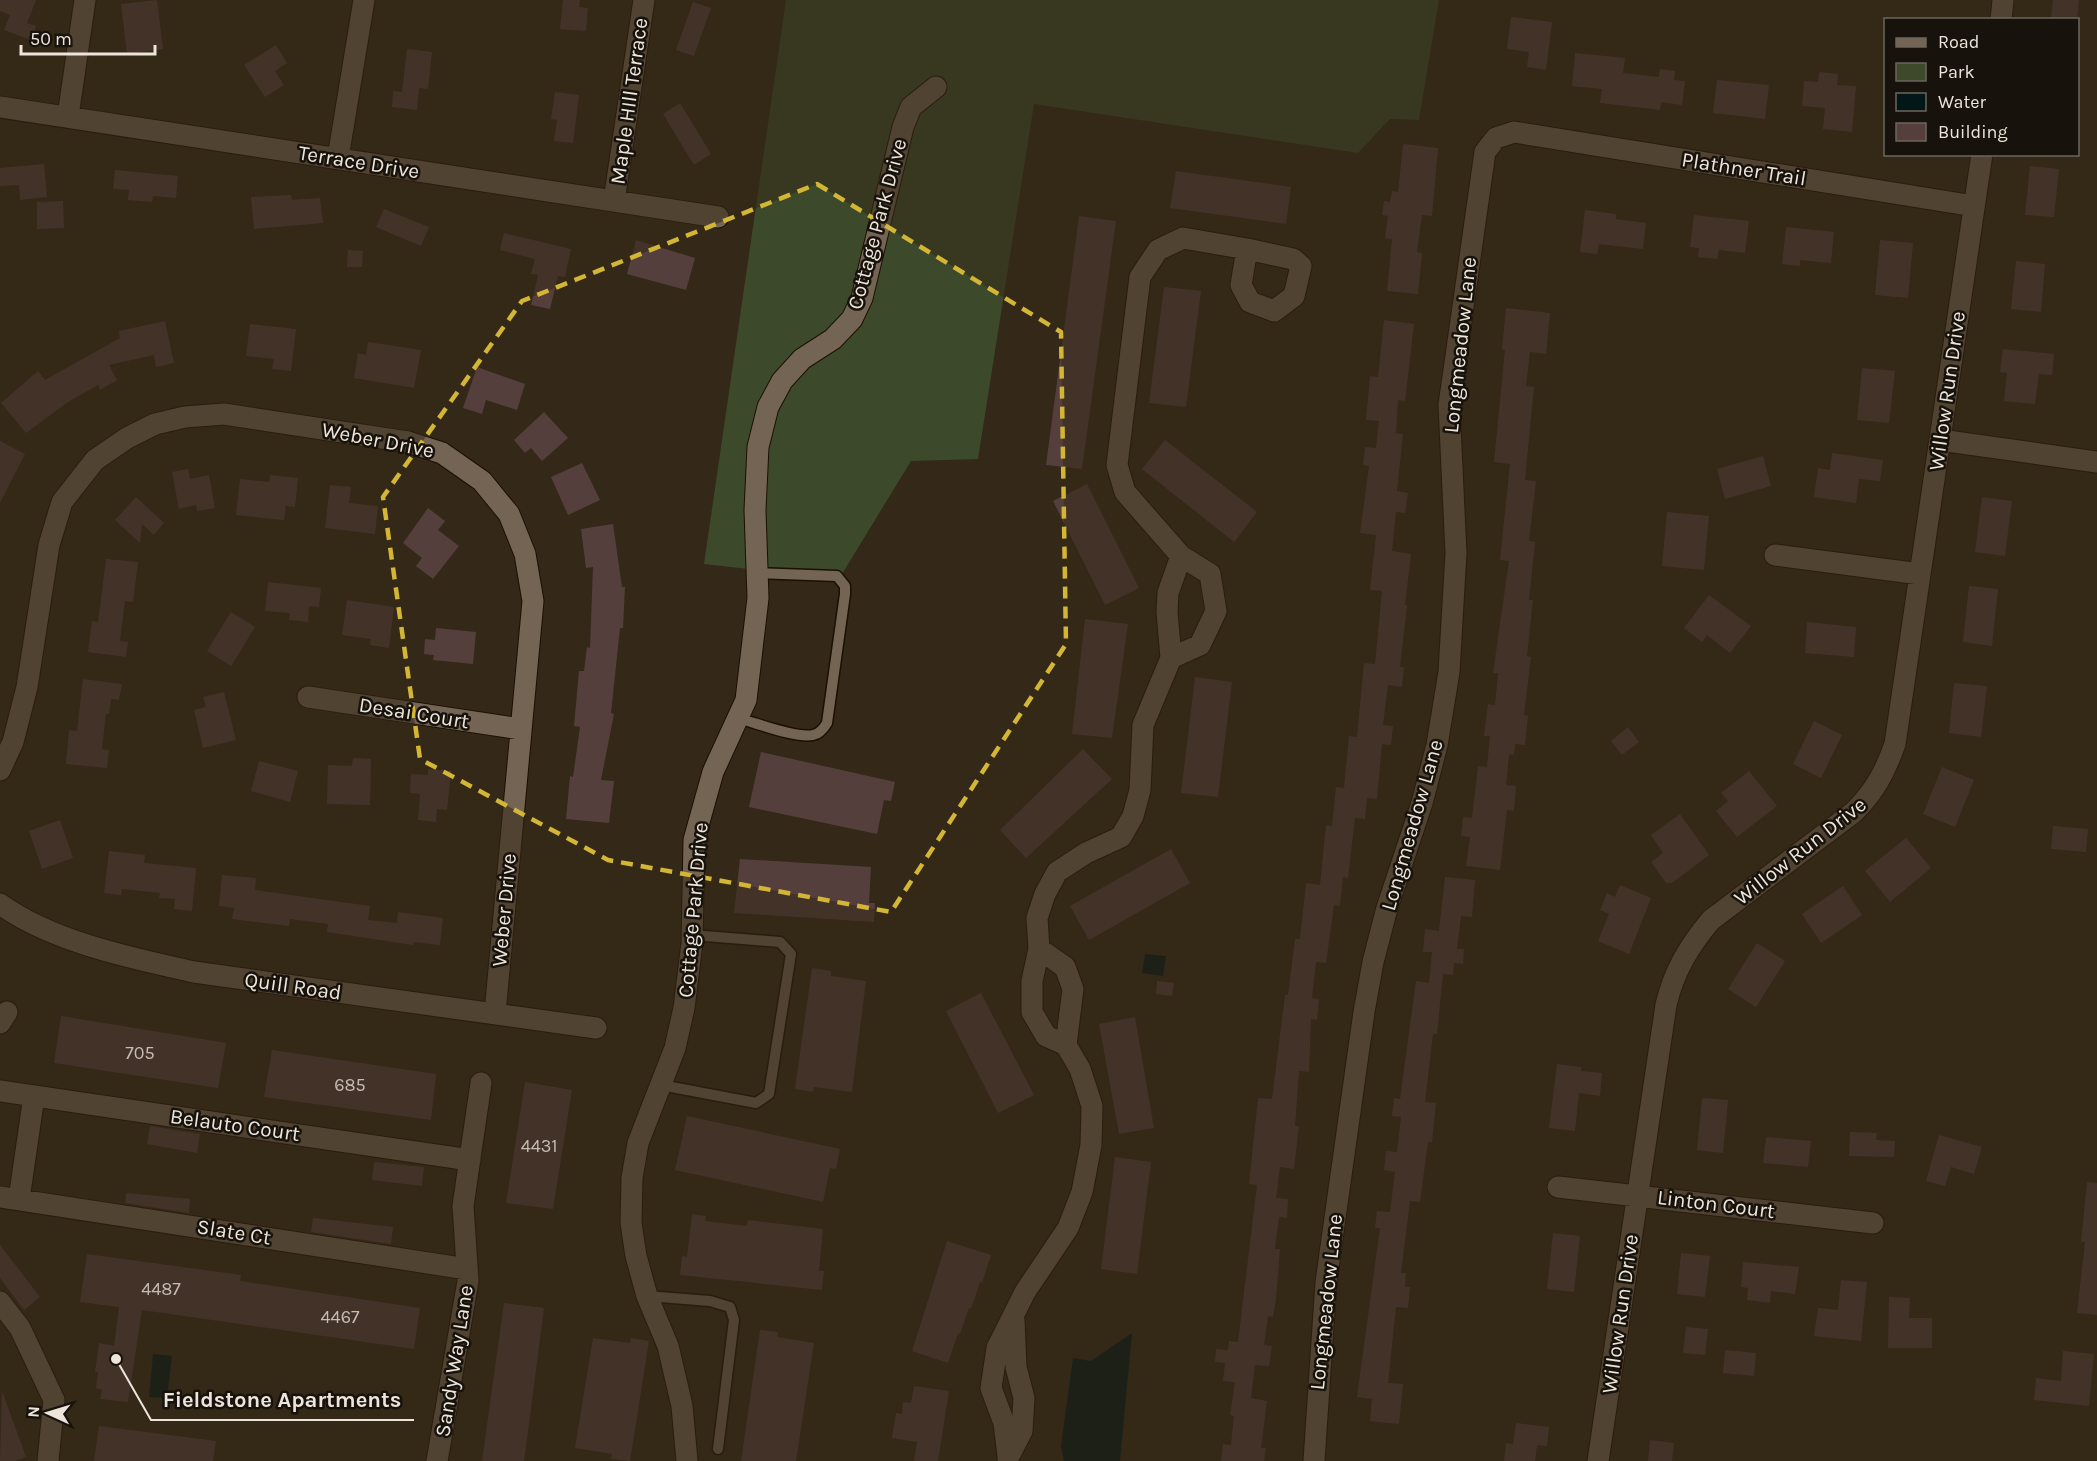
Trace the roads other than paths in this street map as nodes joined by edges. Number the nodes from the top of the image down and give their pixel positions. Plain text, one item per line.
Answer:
1 (85, 0) edge
2 (364, 0) edge
3 (644, 0) edge
4 (2003, 0) edge
5 (2001, 18) edge
6 (936, 87) dead end
7 (0, 107) edge
8 (68, 116) junction
9 (1514, 132) joint
10 (1982, 156) edge
11 (338, 158) junction
12 (614, 201) junction
13 (1974, 206) junction
14 (718, 217) dead end
15 (1247, 249) dead end
16 (1940, 440) junction
17 (2097, 462) edge
18 (1775, 555) dead end
19 (1181, 556) junction
20 (757, 573) junction
21 (1920, 574) junction
22 (1171, 658) junction
23 (308, 697) dead end
24 (737, 718) junction
25 (520, 729) junction
26 (0, 770) edge
27 (0, 904) edge
28 (692, 936) junction
29 (1039, 949) junction
30 (495, 1013) junction
31 (596, 1028) dead end
32 (1066, 1045) junction
33 (481, 1083) dead end
34 (661, 1084) junction
35 (0, 1090) edge
36 (34, 1096) junction
37 (470, 1160) junction
38 (1558, 1187) dead end
39 (1638, 1195) junction
40 (10, 1198) edge
41 (1873, 1223) dead end
42 (467, 1269) junction
43 (647, 1296) junction
44 (0, 1302) edge
45 (1014, 1320) junction
46 (718, 1449) dead end
47 (1008, 1459) edge
48 (48, 1461) edge
49 (437, 1461) edge
50 (687, 1461) edge
51 (1314, 1461) edge
52 (1598, 1461) edge

1 - 8 street
2 - 11 street
3 - 12 street, Maple HIll Terrace
4 - 5 street
6 - 20 street, Cottage Park Drive
7 - 8 street, Terrace Drive
8 - 11 street, Terrace Drive
9 - 13 street, Plathner Trail
9 - 51 street, Longmeadow Lane
10 - 13 street, Willow Run Drive
11 - 12 street, Terrace Drive
12 - 14 street, Terrace Drive
13 - 16 street, Willow Run Drive
15 - 19 street
16 - 17 street
16 - 21 street, Willow Run Drive
18 - 21 street
19 - 22 street
19 - 22 street
20 - 24 street, Cottage Park Drive
20 - 24 lane
21 - 39 street, Willow Run Drive
22 - 29 street
23 - 25 street, Desai Court
24 - 28 street, Cottage Park Drive
25 - 26 street, Weber Drive
25 - 30 street, Weber Drive
27 - 30 street, Quill Road
28 - 34 street, Cottage Park Drive
28 - 34 lane
29 - 32 street
29 - 32 street
30 - 31 street, Quill Road
32 - 45 street
33 - 37 street, Sandy Way Lane
34 - 43 street, Cottage Park Drive
35 - 36 street, Belauto Court
36 - 37 street, Belauto Court
36 - 40 street
37 - 42 street, Sandy Way Lane
38 - 39 street, Linton Court
39 - 41 street, Linton Court
39 - 52 street, Willow Run Drive
40 - 42 street, Slate Ct
42 - 49 street, Sandy Way Lane
43 - 46 lane
43 - 50 street, Cottage Park Drive
44 - 48 street
45 - 47 street
45 - 47 street

